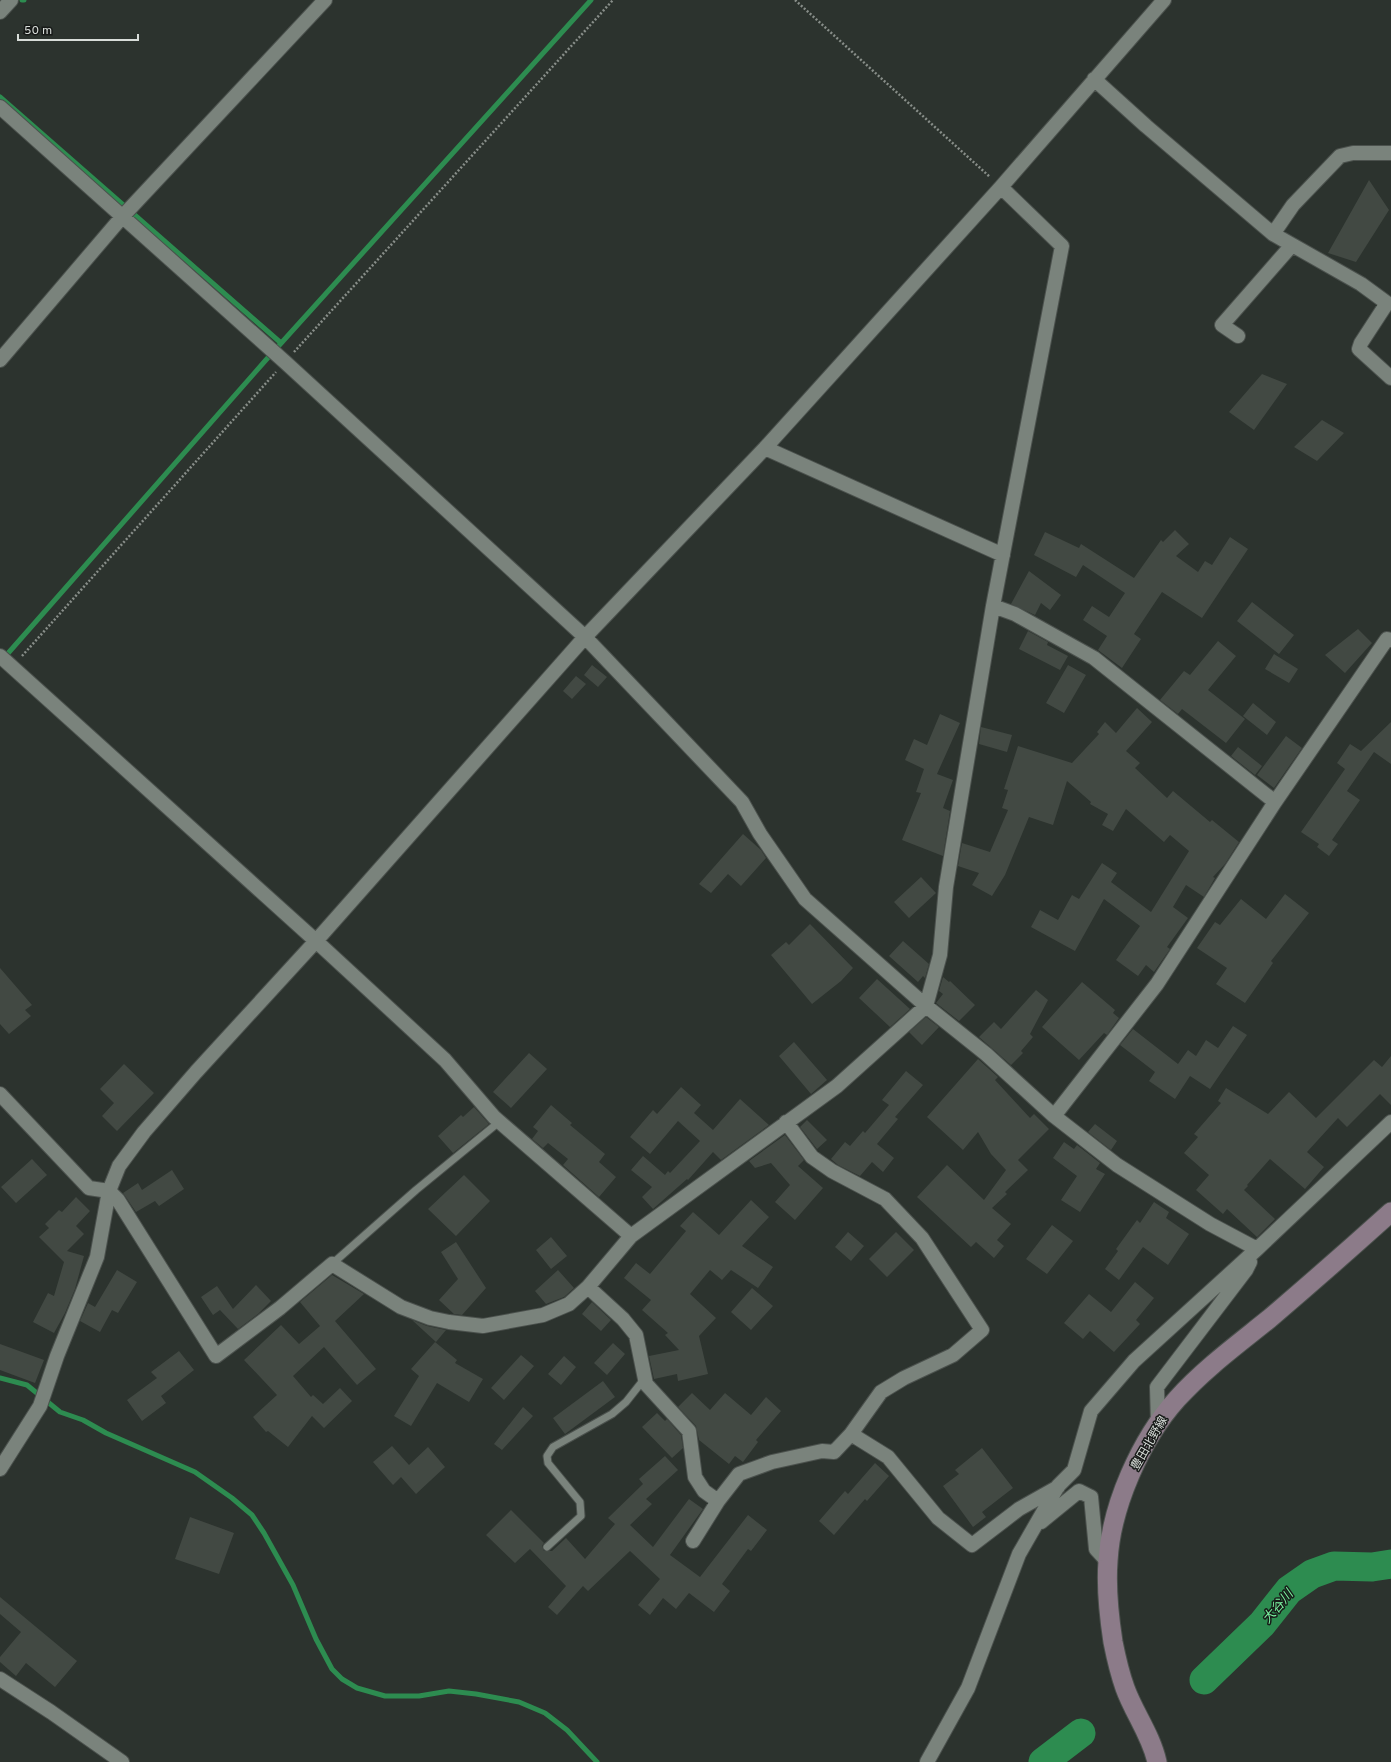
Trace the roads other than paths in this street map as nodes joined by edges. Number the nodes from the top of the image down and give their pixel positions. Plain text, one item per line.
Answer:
1 (11, 0) edge
2 (325, 0) edge
3 (1164, 0) edge
4 (0, 12) edge
5 (1094, 78) junction
6 (0, 107) edge
7 (1391, 153) edge
8 (1001, 187) junction
9 (122, 217) junction
10 (1272, 234) junction
11 (1292, 246) junction
12 (1238, 336) dead end
13 (0, 360) edge
14 (1391, 378) edge
15 (765, 448) junction
16 (1003, 555) junction
17 (993, 606) junction
18 (585, 637) junction
19 (1391, 640) edge
20 (0, 656) edge
21 (1275, 802) junction
22 (316, 941) junction
23 (926, 1006) junction
24 (0, 1094) edge
25 (1054, 1116) junction
26 (500, 1122) junction
27 (786, 1122) junction
28 (1391, 1122) edge
29 (109, 1191) junction
30 (1391, 1212) edge
31 (631, 1236) junction
32 (1257, 1249) junction
33 (332, 1264) junction
34 (588, 1288) junction
35 (645, 1378) junction
36 (1158, 1424) junction
37 (850, 1434) junction
38 (0, 1469) edge
39 (1058, 1486) junction
40 (718, 1501) junction
41 (1033, 1529) junction
42 (693, 1541) dead end
43 (547, 1547) dead end
44 (1108, 1561) junction
45 (0, 1679) edge
46 (122, 1762) edge
47 (927, 1762) edge
48 (1157, 1762) edge

1 - 4 street
2 - 9 street
3 - 5 street
5 - 8 street
5 - 10 street
6 - 9 street
7 - 10 street
8 - 15 street
8 - 16 street
9 - 13 street
9 - 18 street
10 - 11 street
11 - 12 street
11 - 14 street
15 - 16 street
15 - 18 street
16 - 17 street
17 - 21 street
17 - 23 street
18 - 22 street
18 - 23 street
19 - 21 street
20 - 22 street
21 - 25 street
22 - 26 street
22 - 29 street
23 - 25 street
23 - 27 street
24 - 29 street
25 - 32 street
26 - 31 street
26 - 33 lane
27 - 31 street
27 - 37 street
28 - 32 street
29 - 33 street
29 - 38 street
30 - 36 main road, 豊田北野線
31 - 34 street
32 - 36 street
32 - 39 street
33 - 34 street
34 - 35 street
35 - 40 street
35 - 43 lane
36 - 44 main road, 豊田北野線
37 - 39 street
37 - 40 street
39 - 41 street
40 - 42 street
41 - 44 street
41 - 47 street
44 - 48 main road, 豊田北野線
45 - 46 street

